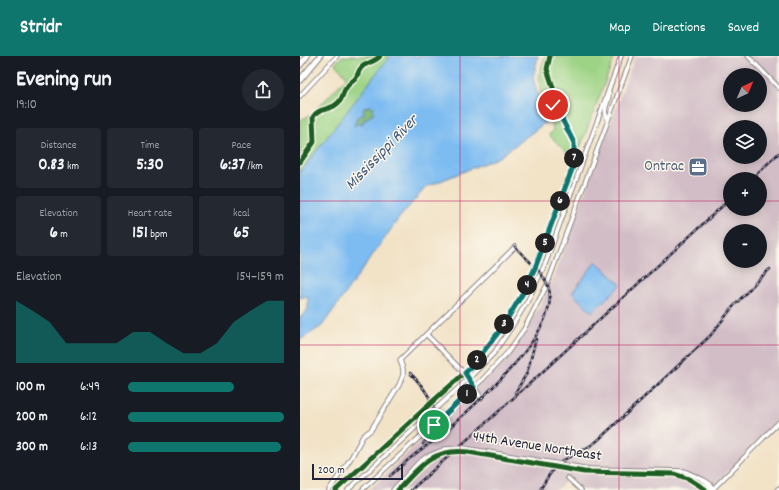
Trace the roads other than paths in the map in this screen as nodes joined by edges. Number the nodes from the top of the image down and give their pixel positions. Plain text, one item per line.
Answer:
1 (307, 56) edge
2 (320, 56) edge
3 (338, 56) edge
4 (621, 56) edge
5 (632, 56) edge
6 (748, 56) edge
7 (300, 65) edge
8 (300, 80) edge
9 (779, 88) edge
10 (609, 89) junction
11 (300, 96) edge
12 (608, 119) junction
13 (514, 247) dead end
14 (427, 335) junction
15 (469, 378) junction
16 (474, 387) junction
17 (481, 398) dead end
18 (778, 425) edge
19 (568, 478) dead end
20 (779, 488) edge
21 (329, 490) edge
22 (348, 490) edge
23 (362, 490) edge
24 (393, 490) edge
25 (581, 490) edge
26 (713, 490) edge
27 (777, 490) edge

1 - 7 highway
2 - 8 highway
3 - 11 street
4 - 10 street
5 - 12 street
6 - 9 street
10 - 12 street
10 - 15 street
12 - 16 street
13 - 14 street
14 - 15 street
14 - 21 street
15 - 16 street
15 - 22 street
16 - 17 street
16 - 23 street
18 - 26 street
19 - 25 street
20 - 27 street
24 - 26 street, 44th Avenue Northeast, bridge

